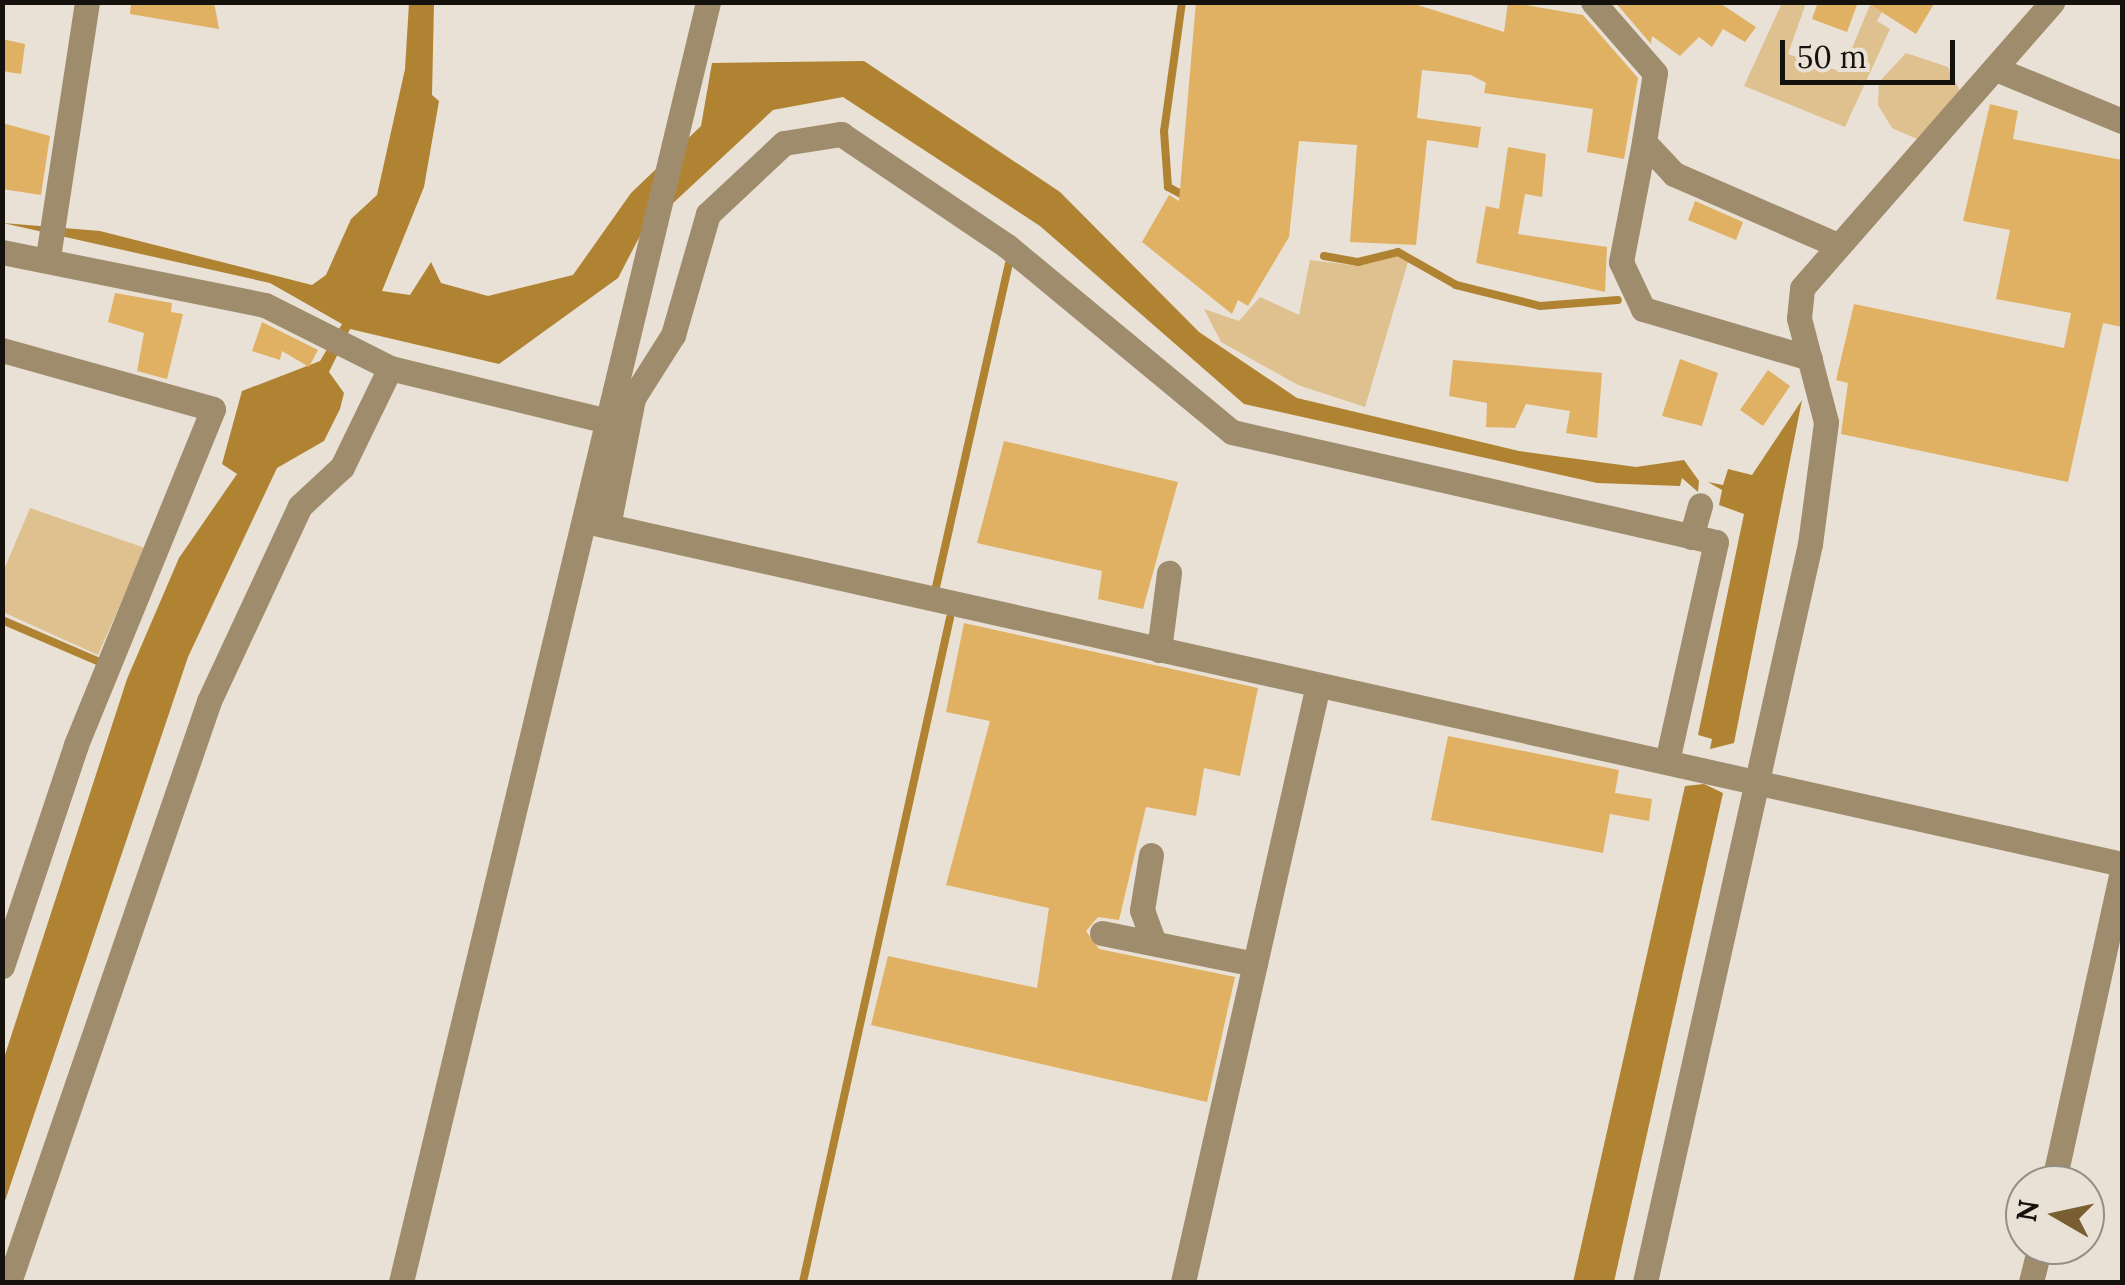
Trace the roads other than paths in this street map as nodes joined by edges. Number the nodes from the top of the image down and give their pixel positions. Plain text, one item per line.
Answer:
1 (87, 2) edge
2 (708, 2) edge
3 (1593, 2) edge
4 (2052, 2) edge
5 (1996, 69) junction
6 (2122, 121) edge
7 (1644, 142) junction
8 (1836, 245) junction
9 (2, 252) edge
10 (48, 257) junction
11 (2, 350) edge
12 (1810, 358) junction
13 (390, 368) junction
14 (612, 422) junction
15 (1700, 504) dead end
16 (599, 524) junction
17 (1691, 537) junction
18 (1170, 573) dead end
19 (1159, 650) junction
20 (1318, 685) junction
21 (1667, 762) junction
22 (1758, 782) junction
23 (1151, 855) dead end
24 (2122, 868) edge
25 (1102, 932) dead end
26 (1154, 944) junction
27 (1255, 964) junction
28 (2, 966) edge
29 (2057, 1165) edge
30 (9, 1282) edge
31 (402, 1282) edge
32 (1183, 1282) edge
33 (1644, 1282) edge

1 - 10 street
2 - 14 street
3 - 7 street
4 - 5 street
5 - 6 street
5 - 8 street
7 - 8 street
7 - 12 street
8 - 12 street
9 - 10 street
10 - 13 street
11 - 28 street
12 - 22 street
13 - 14 street
13 - 30 street
14 - 16 street
15 - 17 street
16 - 17 street
16 - 19 street
16 - 31 street
17 - 21 street
18 - 19 street
19 - 20 street
20 - 21 street
20 - 27 street
21 - 22 street
22 - 24 street
22 - 33 street
23 - 26 street
24 - 29 street
25 - 26 street
26 - 27 street
27 - 32 street

